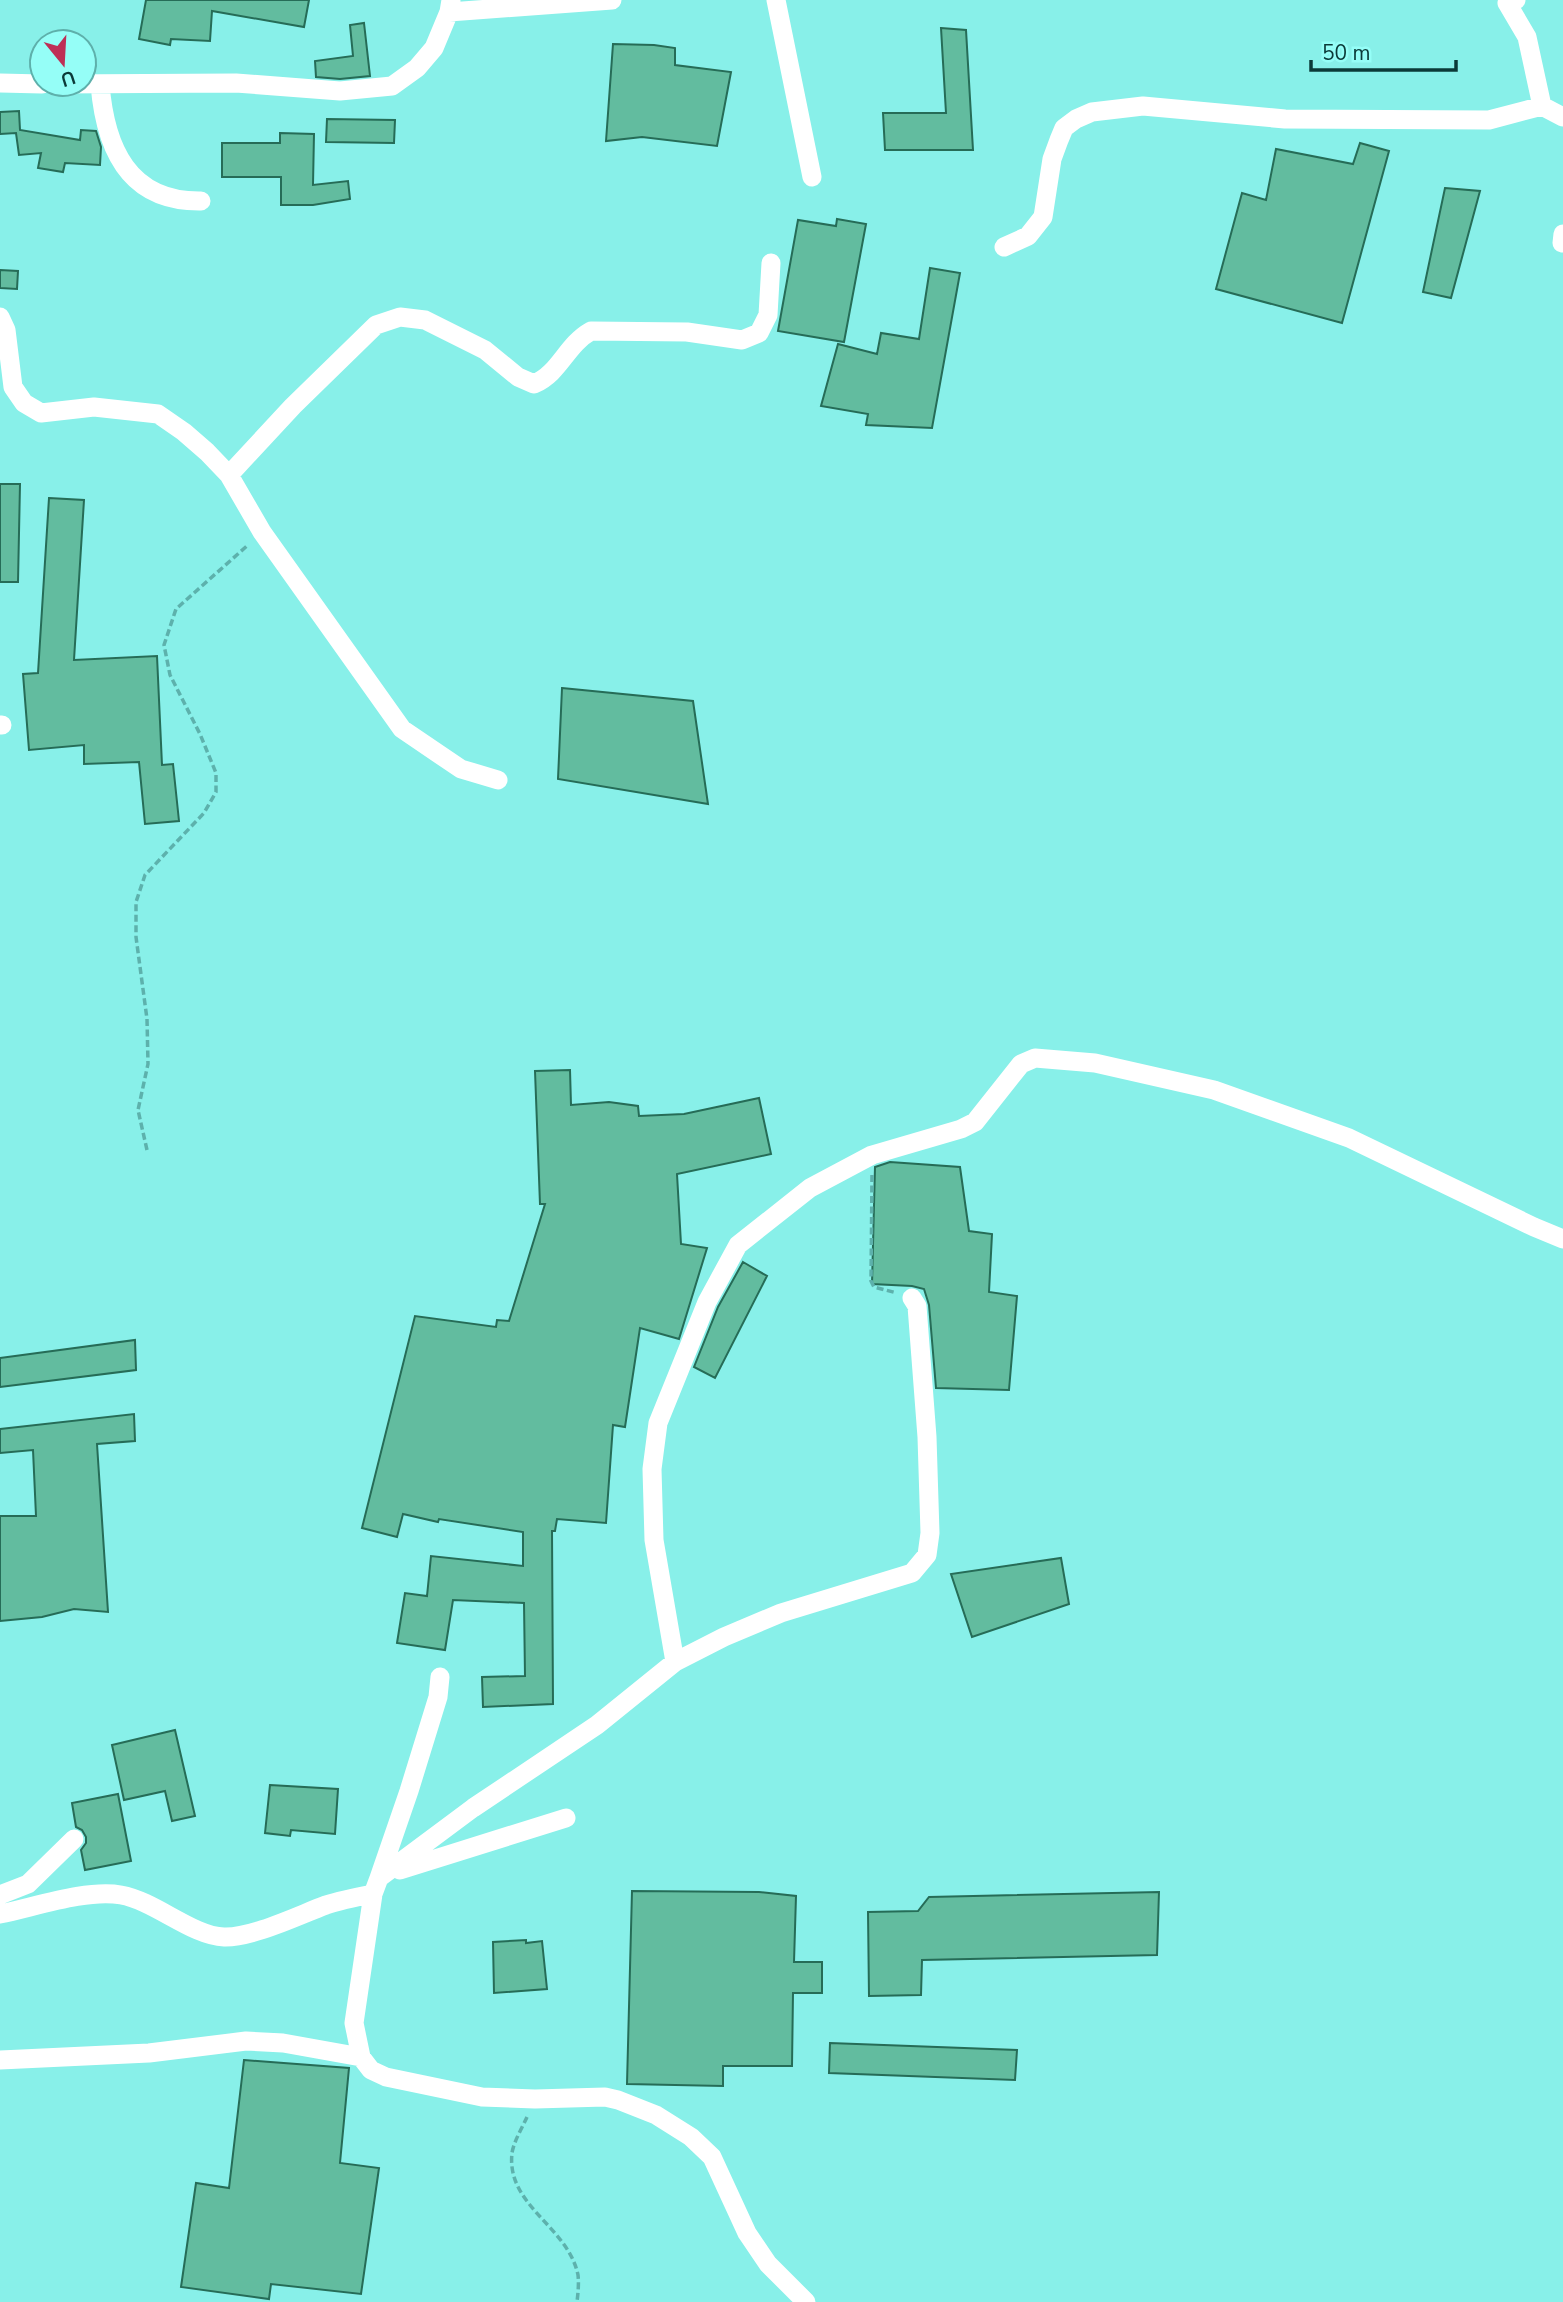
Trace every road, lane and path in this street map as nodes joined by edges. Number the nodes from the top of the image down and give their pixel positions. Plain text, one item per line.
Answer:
1 (612, 0) edge
2 (776, 0) edge
3 (1509, 1) edge
4 (450, 6) edge
5 (0, 83) edge
6 (28, 84) edge
7 (100, 84) joint
8 (1542, 106) junction
9 (1563, 117) edge
10 (812, 177) dead end
11 (201, 201) dead end
12 (1004, 247) dead end
13 (771, 262) dead end
14 (0, 317) edge
15 (229, 475) junction
16 (262, 532) junction
17 (498, 780) dead end
18 (147, 1150) dead end
19 (872, 1155) junction
20 (1563, 1239) edge
21 (912, 1298) joint
22 (675, 1662) junction
23 (440, 1677) dead end
24 (566, 1818) dead end
25 (74, 1839) dead end
26 (379, 1882) junction
27 (0, 1895) edge
28 (0, 1914) edge
29 (361, 2057) junction
30 (0, 2060) edge
31 (535, 2099) junction
32 (797, 2299) edge
33 (577, 2302) edge

1 - 4 street
2 - 10 street
3 - 8 street
4 - 7 street
5 - 6 street
7 - 11 street
8 - 9 street
8 - 12 street
13 - 15 street
14 - 15 street
15 - 16 street
16 - 17 street
16 - 18 path
19 - 20 street
19 - 21 path
19 - 22 street
21 - 22 street
22 - 26 street
23 - 26 street
24 - 26 street
25 - 27 street
26 - 28 street
26 - 29 street
29 - 30 street
29 - 31 street
31 - 32 street
31 - 33 path

